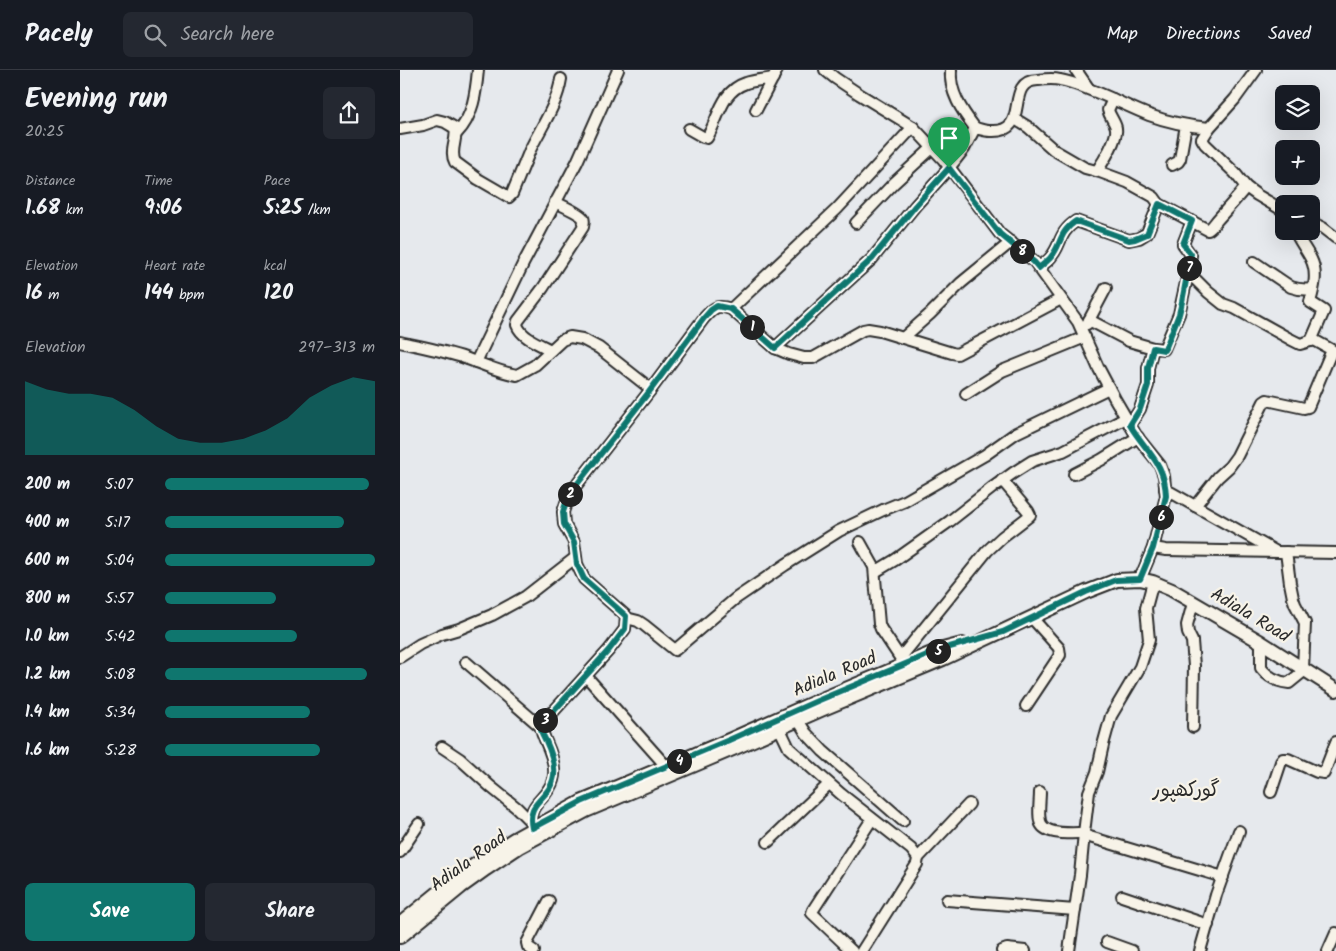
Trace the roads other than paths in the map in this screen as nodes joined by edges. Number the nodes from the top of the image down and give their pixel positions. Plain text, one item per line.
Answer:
1 (478, 70) edge
2 (618, 70) edge
3 (825, 70) edge
4 (951, 70) edge
5 (1076, 70) edge
6 (1256, 70) edge
7 (775, 74) edge
8 (561, 79) dead end
9 (1089, 89) junction
10 (1113, 99) junction
11 (756, 110) dead end
12 (1015, 119) junction
13 (1186, 125) junction
14 (913, 127) junction
15 (975, 128) junction
16 (1209, 128) junction
17 (400, 129) edge
18 (689, 129) dead end
19 (457, 133) junction
20 (932, 148) junction
21 (1172, 165) dead end
22 (949, 168) junction
23 (1097, 171) junction
24 (1246, 187) junction
25 (555, 202) junction
26 (1159, 204) junction
27 (1275, 207) edge
28 (1192, 221) junction
29 (856, 223) dead end
30 (1320, 226) edge
31 (1336, 238) edge
32 (1300, 240) edge
33 (1011, 242) junction
34 (1254, 262) dead end
35 (1039, 268) junction
36 (1188, 275) junction
37 (1106, 288) dead end
38 (1313, 289) junction
39 (1061, 299) junction
40 (731, 309) junction
41 (1089, 320) junction
42 (1083, 334) junction
43 (903, 338) junction
44 (1311, 340) junction
45 (400, 342) edge
46 (775, 348) junction
47 (1153, 348) junction
48 (551, 350) junction
49 (476, 362) junction
50 (1109, 388) junction
51 (651, 389) junction
52 (966, 394) dead end
53 (1128, 421) junction
54 (1138, 437) junction
55 (1074, 474) dead end
56 (1002, 480) junction
57 (1166, 489) junction
58 (1195, 506) junction
59 (860, 542) dead end
60 (1153, 548) junction
61 (1282, 552) junction
62 (1336, 553) edge
63 (575, 558) junction
64 (875, 572) junction
65 (1140, 579) junction
66 (1153, 582) junction
67 (1194, 603) junction
68 (626, 618) junction
69 (1032, 618) junction
70 (1003, 632) junction
71 (1261, 642) junction
72 (400, 657) edge
73 (903, 661) junction
74 (466, 662) dead end
75 (1304, 670) junction
76 (586, 676) junction
77 (1336, 690) edge
78 (1026, 706) dead end
79 (798, 720) junction
80 (777, 724) junction
81 (541, 727) junction
82 (1193, 727) dead end
83 (1336, 742) edge
84 (442, 747) dead end
85 (666, 766) junction
86 (829, 784) junction
87 (1040, 792) dead end
88 (1271, 792) dead end
89 (969, 804) dead end
90 (872, 819) junction
91 (903, 821) dead end
92 (419, 824) dead end
93 (532, 825) junction
94 (1239, 831) dead end
95 (1084, 834) junction
96 (768, 842) dead end
97 (400, 852) edge
98 (918, 858) junction
99 (1223, 877) junction
100 (1122, 896) dead end
101 (947, 900) dead end
102 (548, 901) dead end
103 (1075, 910) junction
104 (401, 921) edge
105 (1208, 925) junction
106 (1336, 933) edge
107 (400, 937) edge
108 (1107, 942) dead end
109 (1204, 950) edge
110 (534, 951) edge
111 (852, 951) edge
112 (862, 951) edge
113 (1002, 951) edge
114 (1025, 951) edge
115 (1068, 951) edge
116 (1132, 951) edge
117 (1328, 951) edge

1 - 19 street
2 - 25 street
3 - 14 street
4 - 15 street
5 - 9 street
6 - 16 street
7 - 11 street
7 - 18 street
8 - 19 street
9 - 10 street
9 - 12 street
10 - 13 street
10 - 23 street
12 - 15 street
12 - 23 street
13 - 16 street
13 - 21 street
14 - 20 street
14 - 40 street
15 - 22 street
16 - 24 street
17 - 19 street
20 - 22 street
20 - 29 street
22 - 33 street
22 - 46 street
23 - 26 street
24 - 27 street
24 - 28 street
25 - 48 street
25 - 49 street
26 - 28 street
26 - 35 street
28 - 36 street
30 - 31 street
32 - 38 street
33 - 35 street
33 - 43 street
34 - 38 street
35 - 39 street
36 - 44 street
36 - 47 street
37 - 41 street
38 - 44 street
39 - 42 street
39 - 43 street
40 - 46 street
40 - 51 street
41 - 42 street
41 - 47 street
42 - 50 street
42 - 52 street
43 - 46 street
44 - 58 street
45 - 49 street
47 - 53 street
48 - 49 street
48 - 51 street
50 - 53 street
50 - 68 street
51 - 63 street
53 - 54 street
53 - 56 street
54 - 55 street
54 - 57 street
56 - 64 street
56 - 73 street
57 - 58 street
57 - 60 street
58 - 61 street
59 - 64 street
60 - 61 street
60 - 65 street
61 - 62 street
61 - 75 street
63 - 68 street
63 - 72 street
64 - 73 street
65 - 66 main road, Adiala Road
65 - 69 main road, Adiala Road
66 - 67 main road, Adiala Road
66 - 95 street
67 - 71 main road, Adiala Road
67 - 82 street
68 - 76 street
69 - 70 main road, Adiala Road
69 - 78 street
70 - 73 main road, Adiala Road
70 - 79 main road, Adiala Road
71 - 75 main road, Adiala Road
71 - 75 street
73 - 80 main road, Adiala Road
74 - 81 street
75 - 77 main road, Adiala Road
76 - 81 street
76 - 85 street
79 - 80 main road, Adiala Road
79 - 91 street
80 - 85 main road, Adiala Road
80 - 86 street
80 - 107 main road, Adiala Road
81 - 93 street
83 - 88 street
84 - 93 street
85 - 93 main road, Adiala Road
86 - 90 street
86 - 96 street
87 - 95 street
89 - 98 street
90 - 98 street
90 - 111 street
92 - 97 street
93 - 104 main road, Adiala Road
94 - 99 street
95 - 99 street
95 - 103 street
98 - 112 street
99 - 105 street
100 - 105 street
101 - 103 street
102 - 110 street
103 - 115 street
105 - 109 street
106 - 117 street
108 - 116 street
113 - 114 street

